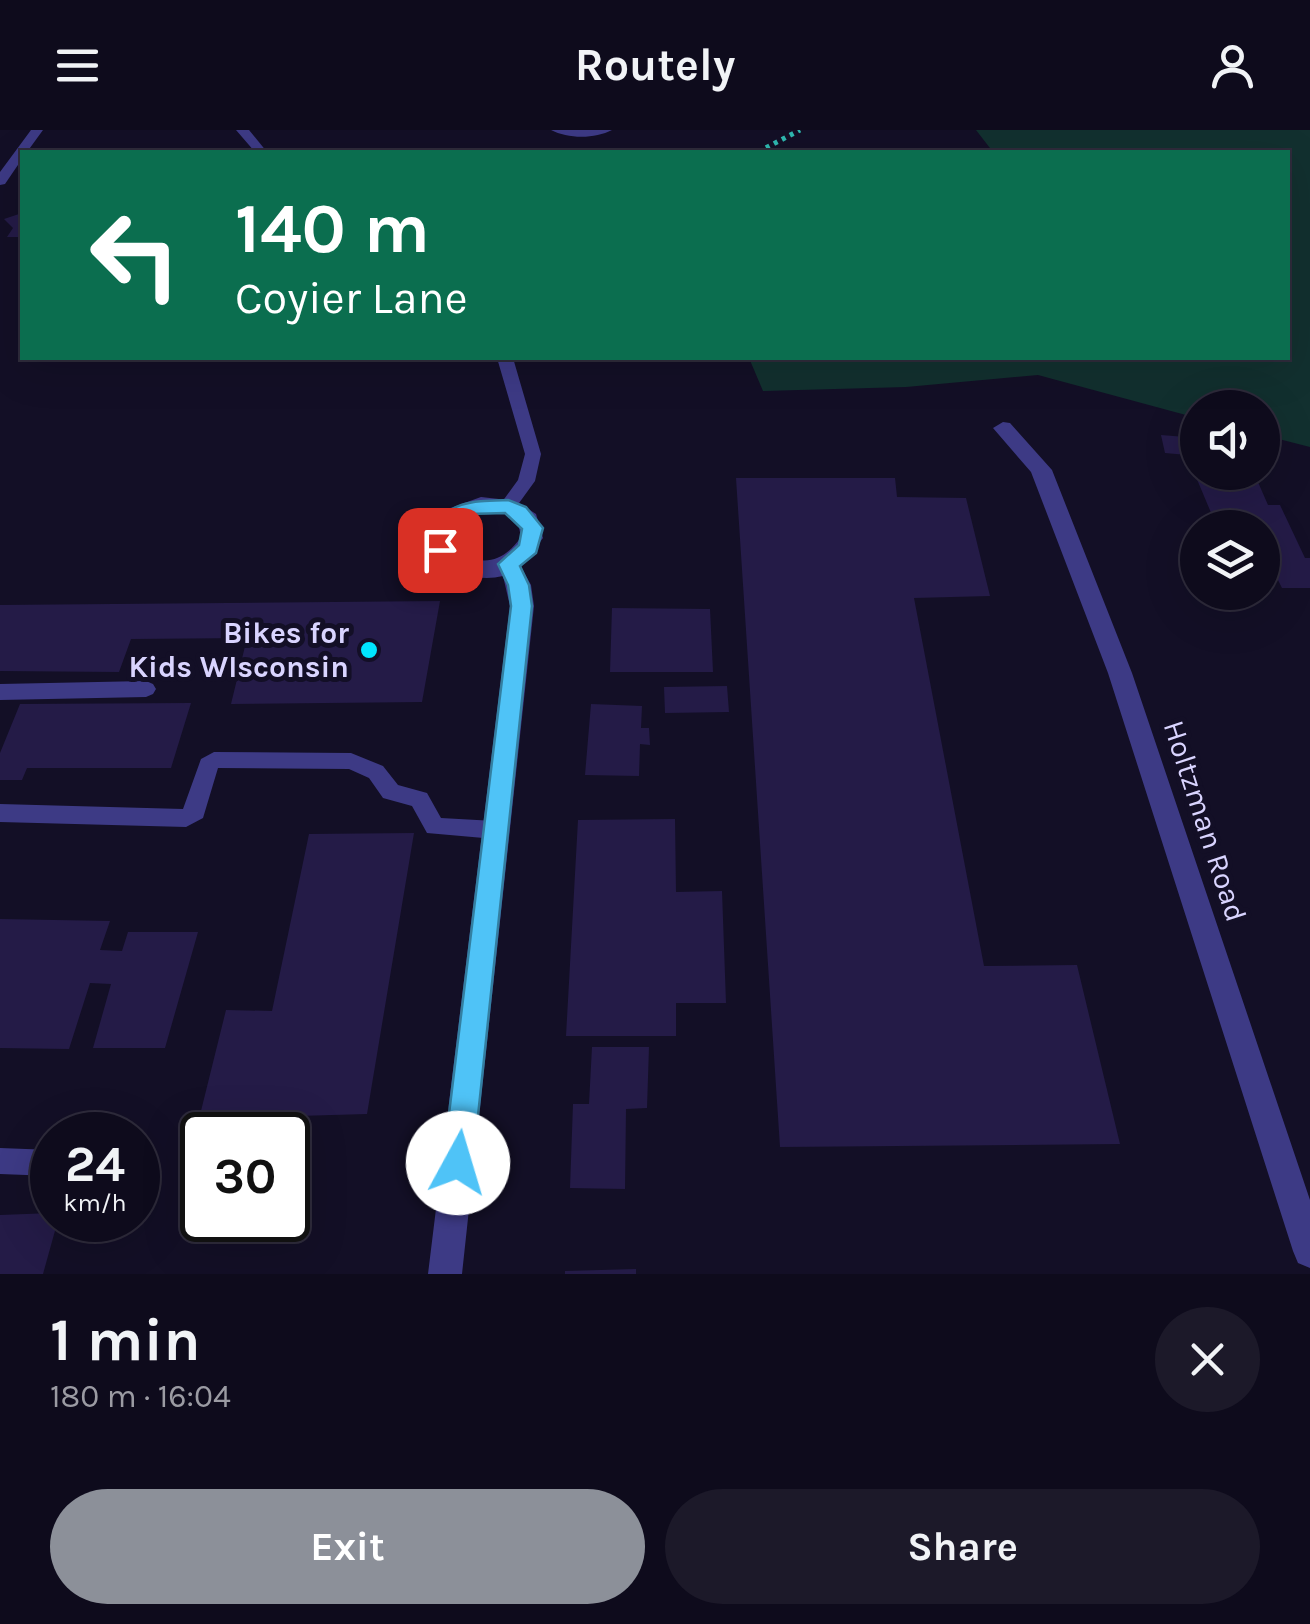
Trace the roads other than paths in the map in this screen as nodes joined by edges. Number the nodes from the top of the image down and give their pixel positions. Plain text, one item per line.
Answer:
1 (242, 130) edge
2 (557, 130) edge
3 (606, 130) edge
4 (259, 150) edge
5 (20, 153) edge
6 (0, 181) edge
7 (506, 360) edge
8 (1003, 428) dead end
9 (508, 506) junction
10 (508, 564) junction
11 (146, 689) dead end
12 (0, 692) edge
13 (0, 814) edge
14 (495, 830) junction
15 (0, 1161) edge
16 (30, 1162) edge
17 (1310, 1252) edge
18 (446, 1274) edge

1 - 4 lane
2 - 3 lane
5 - 6 lane
7 - 9 lane
8 - 17 street, Holtzman Road
9 - 10 street
9 - 10 street
10 - 14 street
11 - 12 lane
13 - 14 lane
14 - 18 street
15 - 16 lane

